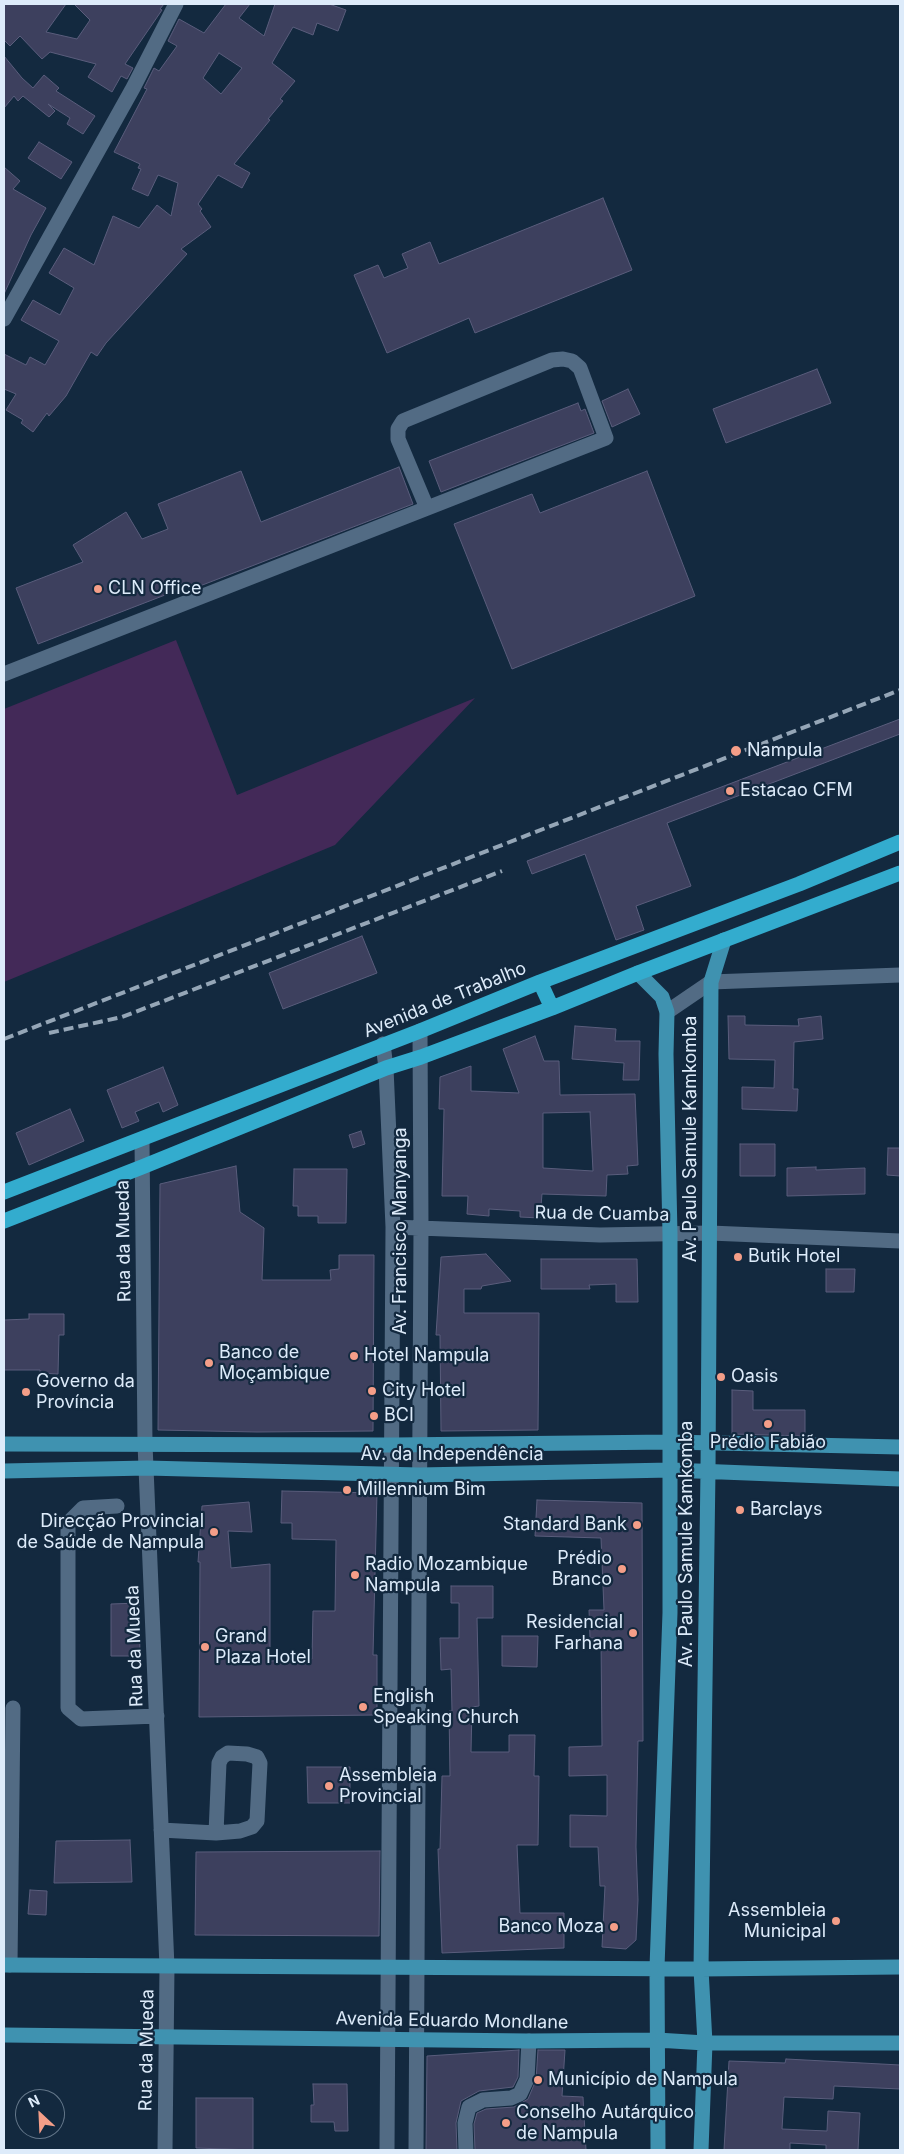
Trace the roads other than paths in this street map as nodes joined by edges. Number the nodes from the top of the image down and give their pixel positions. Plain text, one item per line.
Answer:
1 (176, 4) edge
2 (4, 319) edge
3 (426, 508) junction
4 (4, 674) edge
5 (900, 842) edge
6 (862, 858) junction
7 (900, 873) edge
8 (872, 883) junction
9 (724, 940) junction
10 (638, 973) junction
11 (900, 975) edge
12 (540, 982) junction
13 (711, 982) junction
14 (552, 1008) junction
15 (667, 1012) junction
16 (420, 1031) junction
17 (384, 1044) junction
18 (421, 1057) junction
19 (386, 1068) junction
20 (142, 1140) junction
21 (142, 1167) junction
22 (4, 1192) edge
23 (4, 1220) edge
24 (393, 1227) junction
25 (421, 1227) junction
26 (710, 1233) junction
27 (670, 1234) junction
28 (900, 1241) edge
29 (670, 1442) junction
30 (4, 1444) edge
31 (145, 1444) junction
32 (419, 1444) junction
33 (707, 1444) junction
34 (393, 1445) junction
35 (900, 1447) edge
36 (146, 1468) junction
37 (4, 1470) edge
38 (671, 1470) junction
39 (708, 1471) junction
40 (392, 1475) junction
41 (419, 1476) junction
42 (900, 1479) edge
43 (117, 1506) dead end
44 (13, 1708) dead end
45 (157, 1716) junction
46 (161, 1830) junction
47 (216, 1833) junction
48 (7, 1965) edge
49 (167, 1967) junction
50 (388, 1967) junction
51 (657, 1967) junction
52 (900, 1967) edge
53 (416, 1968) junction
54 (701, 1968) junction
55 (4, 2035) edge
56 (165, 2037) junction
57 (388, 2038) junction
58 (416, 2040) junction
59 (657, 2040) junction
60 (529, 2041) junction
61 (705, 2043) junction
62 (900, 2043) edge
63 (165, 2150) edge
64 (387, 2150) edge
65 (416, 2150) edge
66 (466, 2150) edge
67 (658, 2150) edge
68 (701, 2150) edge

1 - 2 street
3 - 3 street
3 - 4 street
5 - 6 highway, Avenida de Trabalho
6 - 8 highway
6 - 12 highway, Avenida de Trabalho
7 - 8 highway
8 - 9 highway
9 - 10 highway
9 - 13 main road, Av. Paulo Samule Kamkomba
10 - 14 highway
10 - 15 main road, Av. Paulo Samule Kamkomba
11 - 13 street
12 - 14 highway
12 - 16 highway, Avenida de Trabalho
13 - 15 street
13 - 26 main road, Av. Paulo Samule Kamkomba
14 - 18 highway
15 - 27 main road, Av. Paulo Samule Kamkomba
16 - 17 highway, Avenida de Trabalho
16 - 18 street, Av. Francisco Manyanga
17 - 19 street, Av. Francisco Manyanga
17 - 20 highway, Avenida de Trabalho
18 - 19 highway
18 - 25 street, Av. Francisco Manyanga
19 - 21 highway
19 - 24 street, Av. Francisco Manyanga
20 - 21 street, Rua da Mueda
20 - 22 highway, Avenida de Trabalho
21 - 23 highway
21 - 31 street, Rua da Mueda
24 - 25 street, Rua de Cuamba
24 - 34 street, Av. Francisco Manyanga
25 - 27 street, Rua de Cuamba
25 - 32 street, Av. Francisco Manyanga
26 - 27 street, Rua de Cuamba
26 - 28 street, Rua de Cuamba
26 - 33 main road, Av. Paulo Samule Kamkomba
27 - 29 main road, Av. Paulo Samule Kamkomba
29 - 32 main road, Av. da Independência
29 - 33 main road, Av. da Independência
29 - 38 main road, Av. Paulo Samule Kamkomba
30 - 31 main road, Av. da Independência
31 - 34 main road, Av. da Independência
31 - 36 street, Rua da Mueda
32 - 34 main road, Av. da Independência
32 - 41 street, Av. Francisco Manyanga
33 - 35 main road, Av. da Independência
33 - 39 main road, Av. Paulo Samule Kamkomba
34 - 40 street, Av. Francisco Manyanga
36 - 37 main road, Av. da Independência
36 - 40 main road, Av. da Independência
36 - 45 street, Rua da Mueda
38 - 39 main road, Av. da Independência
38 - 41 main road, Av. da Independência
38 - 51 main road, Av. Paulo Samule Kamkomba
39 - 42 main road, Av. da Independência
39 - 54 main road, Av. Paulo Samule Kamkomba
40 - 41 main road, Av. da Independência
40 - 50 street, Av. Francisco Manyanga
41 - 53 street, Av. Francisco Manyanga
43 - 45 street
44 - 48 street
45 - 46 street, Rua da Mueda
46 - 47 street
46 - 49 street, Rua da Mueda
47 - 47 street
48 - 49 main road
49 - 50 main road
49 - 56 street, Rua da Mueda
50 - 53 main road
50 - 57 street, Av. Francisco Manyanga
51 - 53 main road
51 - 54 main road
51 - 59 main road, Av. Paulo Samule Kamkomba
52 - 54 main road
53 - 58 street, Av. Francisco Manyanga
54 - 61 main road, Av. Paulo Samule Kamkomba
55 - 56 main road, Avenida Eduardo Mondlane
56 - 57 main road, Avenida Eduardo Mondlane
56 - 63 street, Rua da Mueda
57 - 58 main road, Avenida Eduardo Mondlane
57 - 64 street, Av. Francisco Manyanga
58 - 60 main road, Avenida Eduardo Mondlane
58 - 65 street, Av. Francisco Manyanga
59 - 60 main road, Avenida Eduardo Mondlane
59 - 61 main road, Avenida Eduardo Mondlane
59 - 67 main road, Av. Paulo Samule Kamkomba
60 - 66 street
61 - 62 main road, Avenida Eduardo Mondlane
61 - 68 main road, Av. Paulo Samule Kamkomba

